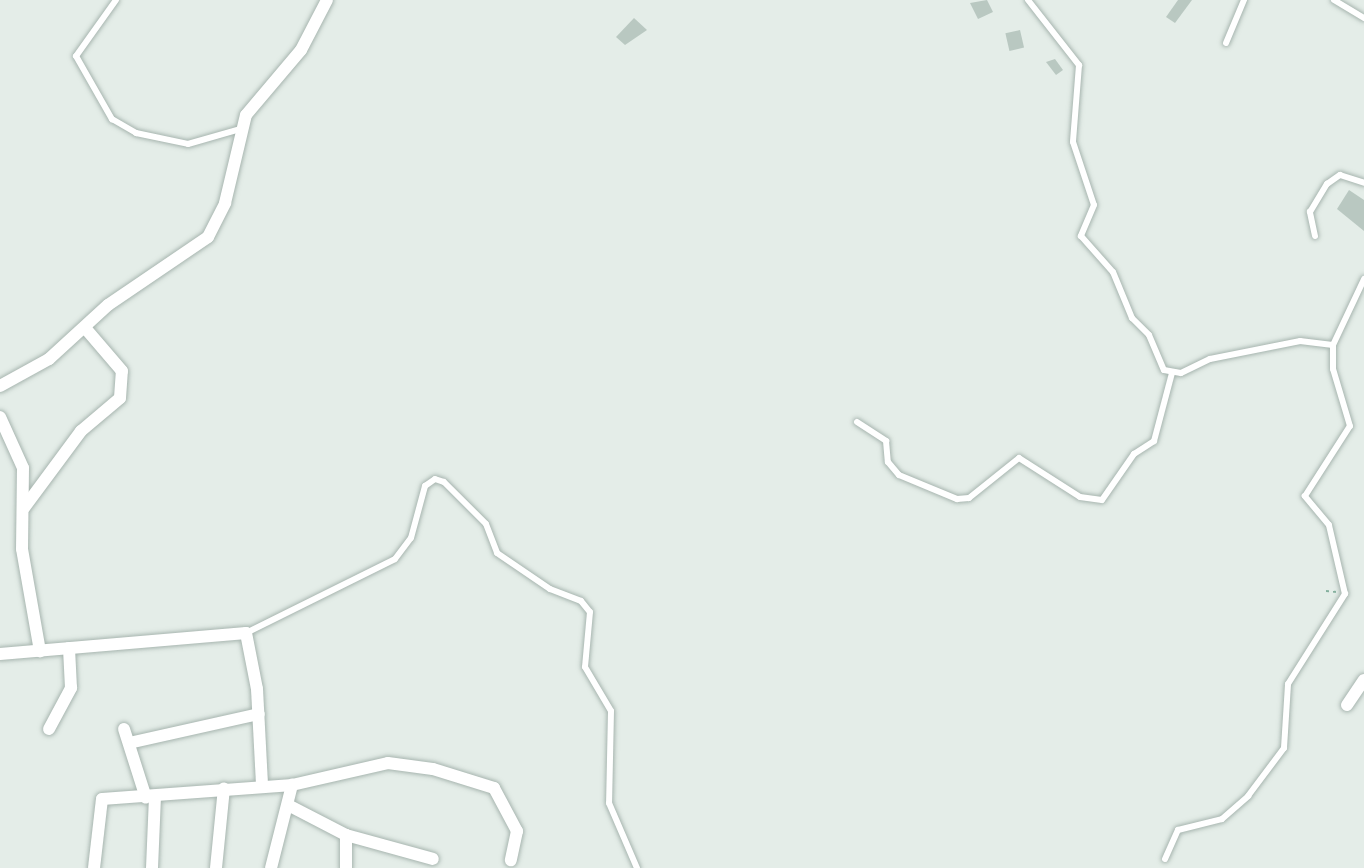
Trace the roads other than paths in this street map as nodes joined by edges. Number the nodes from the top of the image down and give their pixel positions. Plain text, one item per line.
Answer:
1 (116, 0) edge
2 (327, 0) edge
3 (1028, 0) edge
4 (1244, 0) edge
5 (1335, 0) edge
6 (1364, 18) edge
7 (1226, 43) dead end
8 (240, 129) junction
9 (1364, 183) edge
10 (1315, 236) dead end
11 (1364, 279) edge
12 (86, 328) junction
13 (1333, 345) junction
14 (1172, 373) junction
15 (1, 381) edge
16 (0, 417) edge
17 (857, 422) dead end
18 (24, 509) junction
19 (246, 633) junction
20 (69, 648) junction
21 (40, 651) junction
22 (0, 654) edge
23 (1364, 680) edge
24 (1347, 705) dead end
25 (259, 714) junction
26 (48, 729) dead end
27 (124, 729) dead end
28 (129, 743) junction
29 (292, 785) junction
30 (262, 786) junction
31 (224, 788) junction
32 (151, 797) junction
33 (288, 805) junction
34 (346, 835) junction
35 (433, 859) dead end
36 (1165, 859) dead end
37 (511, 860) dead end
38 (94, 868) edge
39 (152, 868) edge
40 (216, 868) edge
41 (271, 868) edge
42 (346, 868) edge
43 (637, 868) edge

1 - 8 lane
2 - 8 street
3 - 14 lane
4 - 7 lane
5 - 6 lane
8 - 12 street
9 - 10 lane
11 - 13 lane
12 - 15 street
12 - 18 street
13 - 14 lane
13 - 36 lane
14 - 17 lane
16 - 18 street
18 - 21 street
19 - 20 street
19 - 25 street
19 - 43 lane
20 - 21 street
20 - 26 street
21 - 22 street
23 - 24 street
25 - 28 street
25 - 30 street
27 - 28 street
28 - 32 street
29 - 30 street
29 - 33 street
29 - 37 street
30 - 31 street
31 - 32 street
31 - 40 street
32 - 38 street
32 - 39 street
33 - 34 street
33 - 41 street
34 - 35 street
34 - 42 street

